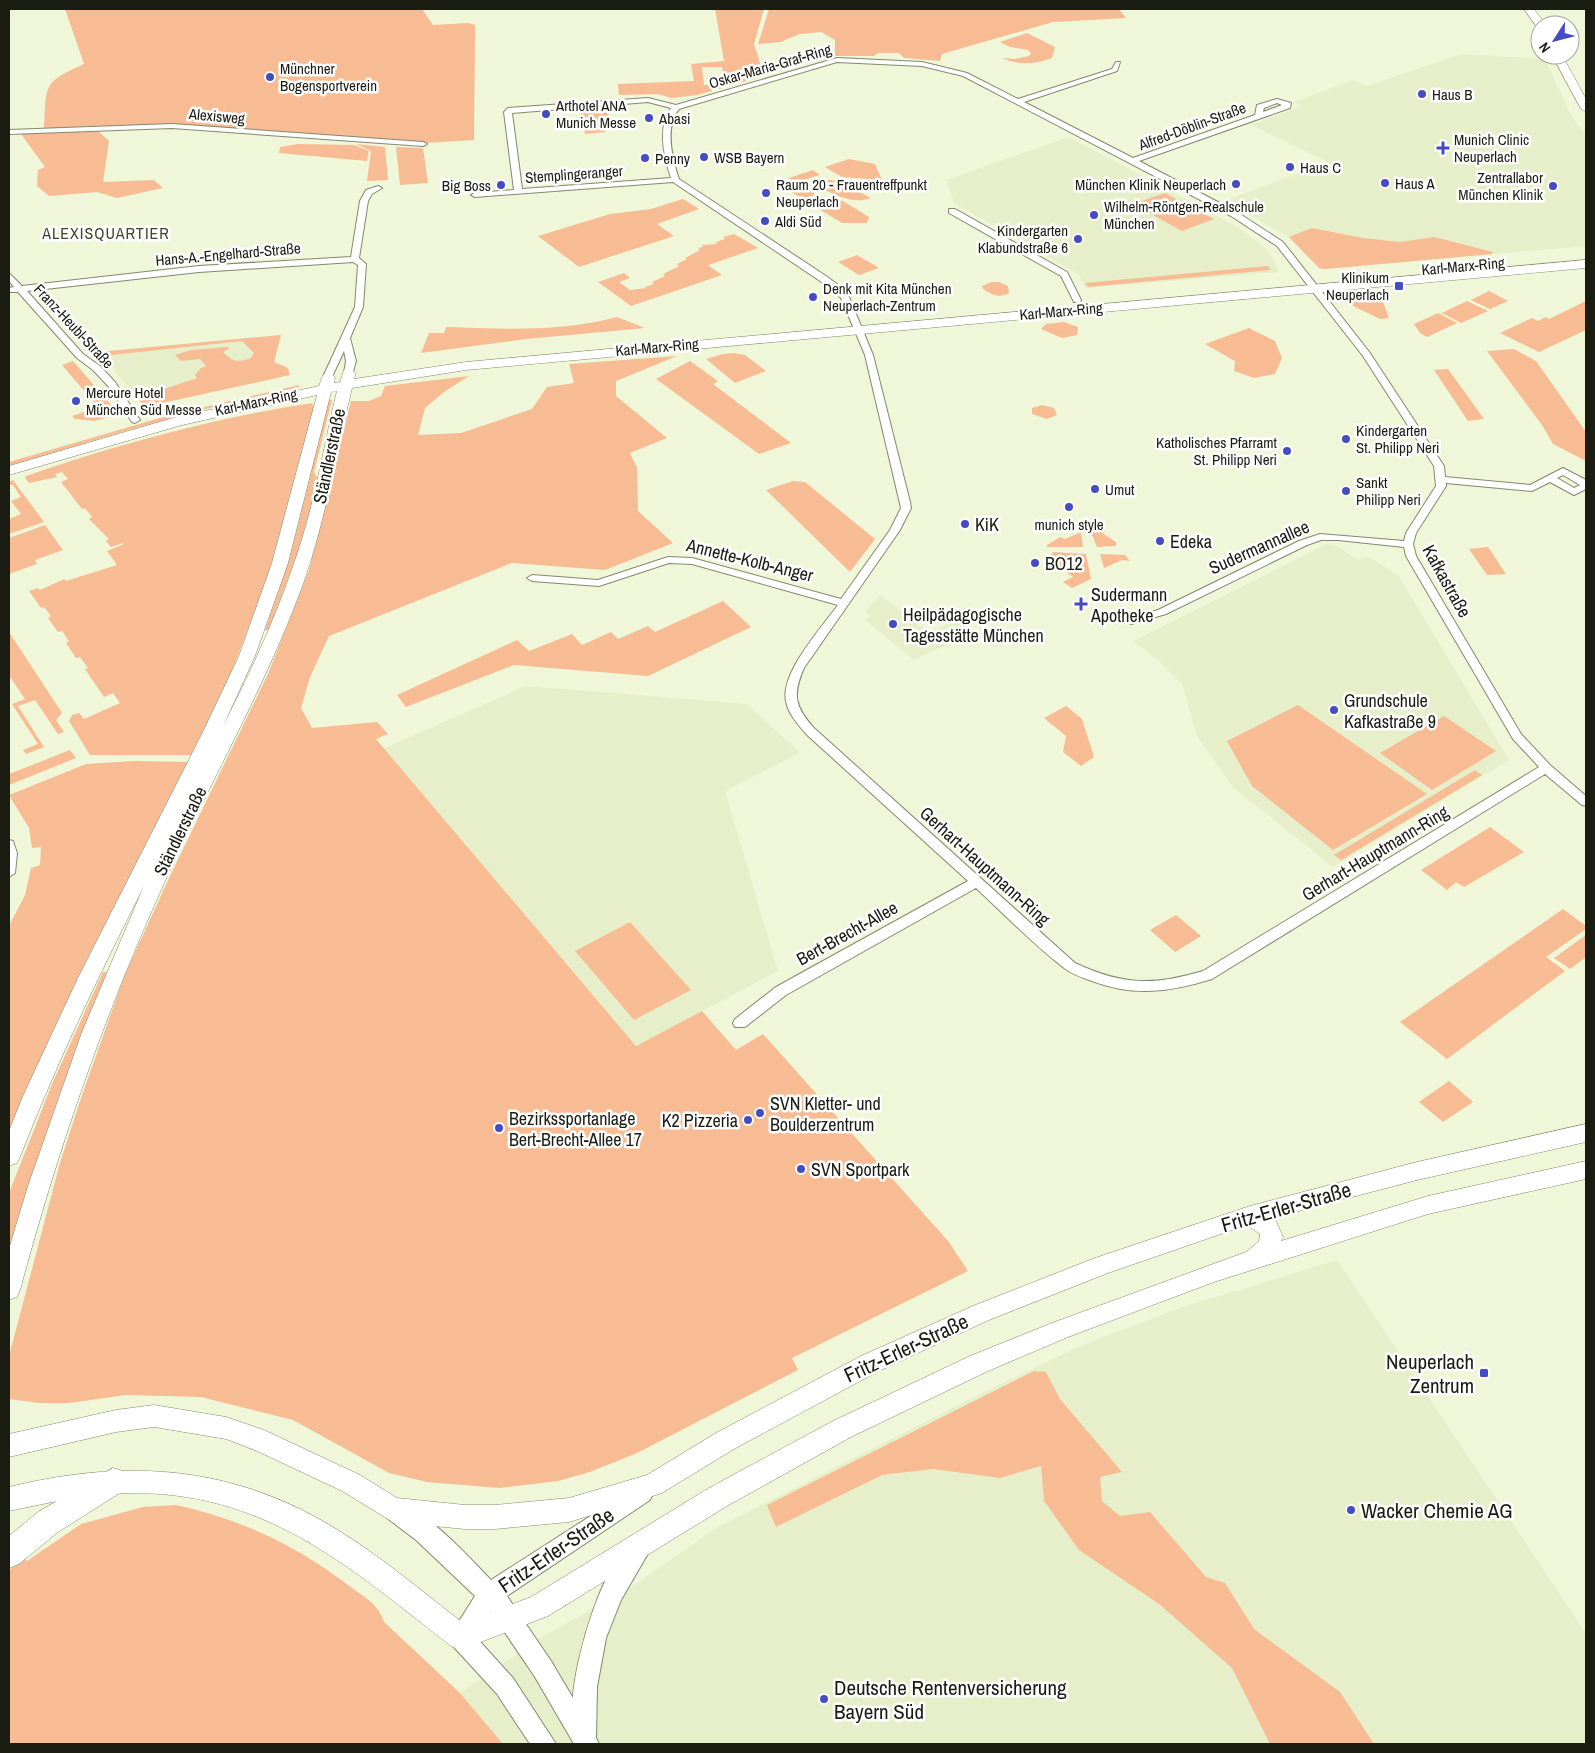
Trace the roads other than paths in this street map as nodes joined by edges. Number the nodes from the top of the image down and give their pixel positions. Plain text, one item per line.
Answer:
1 (1118, 63) dead end
2 (1563, 65) edge
3 (1018, 101) junction
4 (676, 107) junction
5 (1586, 109) edge
6 (1259, 116) dead end
7 (9, 132) edge
8 (422, 144) dead end
9 (1133, 161) junction
10 (675, 180) junction
11 (378, 188) dead end
12 (518, 192) junction
13 (475, 195) dead end
14 (952, 210) dead end
15 (1586, 256) edge
16 (355, 259) junction
17 (1586, 264) edge
18 (9, 276) edge
19 (1313, 284) junction
20 (19, 288) junction
21 (9, 290) edge
22 (1077, 300) junction
23 (857, 325) junction
24 (345, 337) junction
25 (347, 378) junction
26 (327, 382) junction
27 (135, 420) junction
28 (9, 458) edge
29 (9, 471) edge
30 (1442, 480) junction
31 (1586, 485) edge
32 (1408, 544) junction
33 (532, 578) dead end
34 (843, 603) junction
35 (1132, 621) dead end
36 (1546, 768) junction
37 (1586, 802) edge
38 (9, 844) edge
39 (9, 873) edge
40 (977, 882) junction
41 (740, 1022) dead end
42 (1586, 1134) edge
43 (9, 1157) edge
44 (1586, 1170) edge
45 (1250, 1215) junction
46 (1254, 1259) junction
47 (9, 1290) edge
48 (9, 1445) edge
49 (113, 1481) junction
50 (653, 1485) junction
51 (9, 1499) edge
52 (393, 1510) junction
53 (648, 1540) junction
54 (9, 1554) edge
55 (490, 1594) junction
56 (510, 1620) junction
57 (460, 1637) junction
58 (586, 1742) edge
59 (544, 1744) edge

1 - 3 street
2 - 5 main road
3 - 4 street, Oskar-Maria-Graf-Ring
3 - 9 street, Oskar-Maria-Graf-Ring
4 - 10 street
4 - 12 street
6 - 9 street, Alfred-Döblin-Straße
7 - 8 street, Alexisweg
9 - 19 street, Oskar-Maria-Graf-Ring
10 - 12 street, Stemplingeranger
10 - 23 street
11 - 16 street
12 - 13 street, Stemplingeranger
14 - 22 street
15 - 19 main road, Karl-Marx-Ring
16 - 20 street, Hans-A.-Engelhard-Straße
16 - 24 street
17 - 19 main road, Karl-Marx-Ring
18 - 20 street, Franz-Heubl-Straße
19 - 22 main road, Karl-Marx-Ring
19 - 23 main road, Karl-Marx-Ring
19 - 30 street
20 - 21 street, Hans-A.-Engelhard-Straße
20 - 27 street, Franz-Heubl-Straße
22 - 23 main road, Karl-Marx-Ring
23 - 25 main road, Karl-Marx-Ring
23 - 34 street, Gerhart-Hauptmann-Ring
24 - 25 street
24 - 26 street
25 - 26 main road, Karl-Marx-Ring
25 - 47 main road, Ständlerstraße
26 - 27 main road, Karl-Marx-Ring
26 - 29 main road, Karl-Marx-Ring
26 - 43 main road, Ständlerstraße
27 - 28 main road, Karl-Marx-Ring
30 - 31 street
30 - 32 street, Kafkastraße
32 - 35 street, Sudermannallee
32 - 36 street, Kafkastraße
33 - 34 street, Annette-Kolb-Anger
34 - 40 street, Gerhart-Hauptmann-Ring
36 - 37 street, Kafkastraße
36 - 40 street, Gerhart-Hauptmann-Ring
38 - 39 street
40 - 41 street, Bert-Brecht-Allee
42 - 45 main road, Fritz-Erler-Straße
44 - 46 main road, Fritz-Erler-Straße
45 - 46 main road
45 - 50 main road, Fritz-Erler-Straße
46 - 53 main road, Fritz-Erler-Straße
48 - 52 main road
49 - 51 main road
49 - 54 highway
49 - 57 main road
50 - 52 main road
50 - 55 street, Fritz-Erler-Straße
52 - 55 street
53 - 56 main road, Fritz-Erler-Straße
53 - 58 street
55 - 56 street
55 - 57 street, Fritz-Erler-Straße
56 - 57 main road, Fritz-Erler-Straße
56 - 58 street
57 - 59 street

